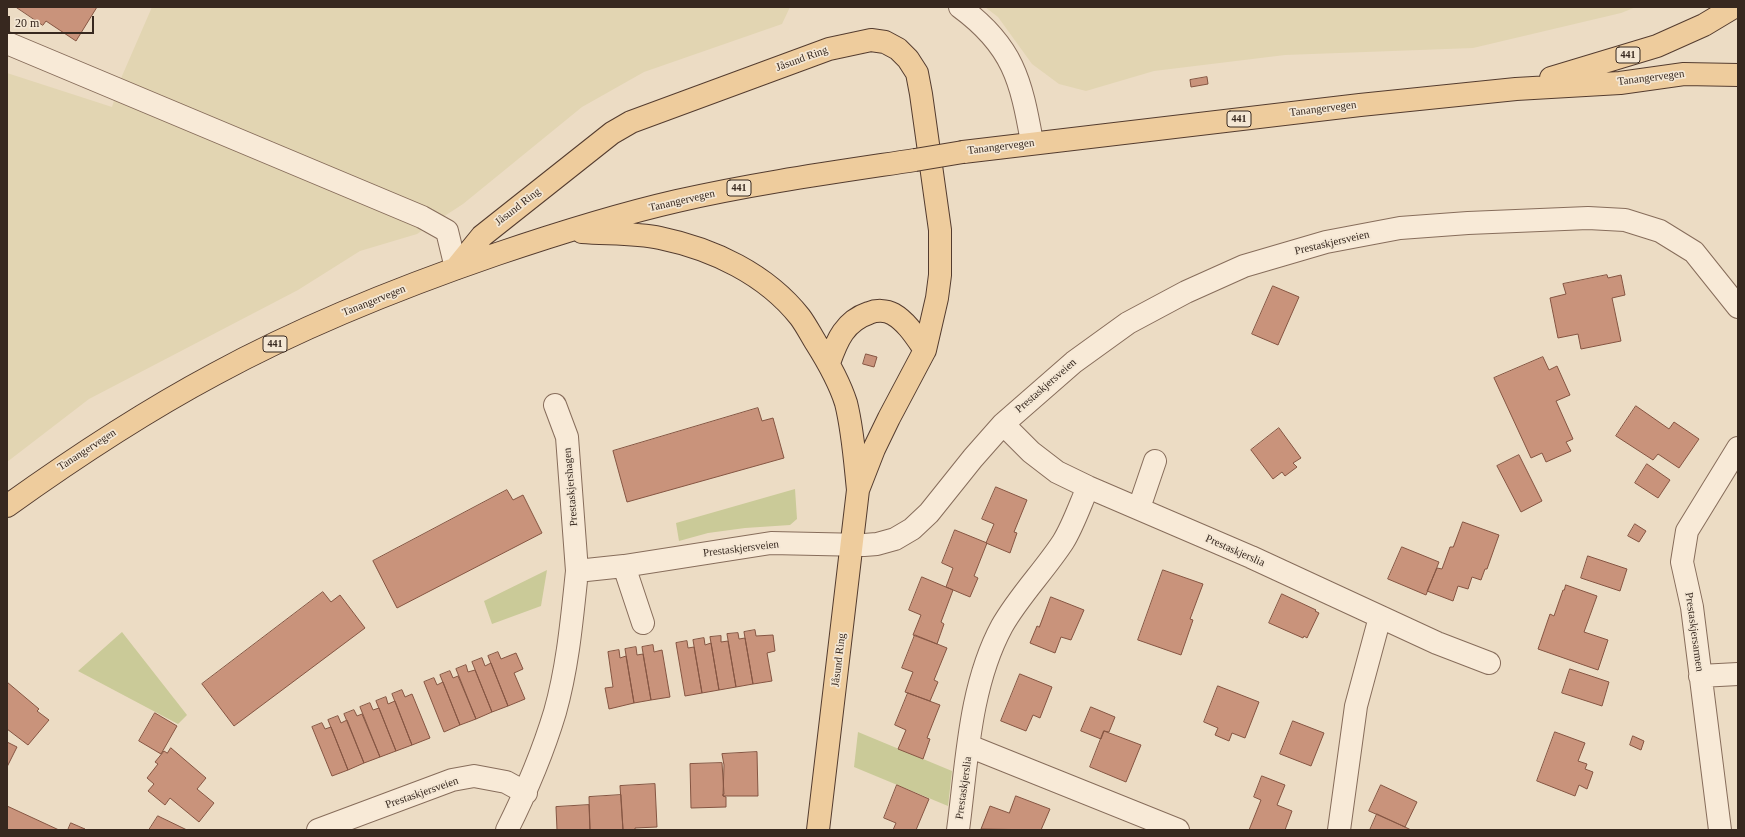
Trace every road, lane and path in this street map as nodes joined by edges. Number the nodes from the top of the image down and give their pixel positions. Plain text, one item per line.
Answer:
1 (960, 7) edge
2 (1734, 7) edge
3 (7, 44) edge
4 (1738, 75) edge
5 (1516, 89) junction
6 (1032, 142) junction
7 (566, 230) junction
8 (456, 268) junction
9 (1738, 307) edge
10 (926, 350) junction
11 (829, 363) junction
12 (555, 404) dead end
13 (1003, 424) junction
14 (1738, 448) edge
15 (1155, 461) dead end
16 (1730, 480) edge
17 (1088, 487) junction
18 (858, 490) junction
19 (7, 506) edge
20 (1139, 508) junction
21 (853, 544) junction
22 (624, 566) junction
23 (577, 571) junction
24 (1380, 617) junction
25 (643, 623) dead end
26 (1489, 663) dead end
27 (1738, 674) edge
28 (1700, 676) junction
29 (970, 746) junction
30 (526, 793) junction
31 (318, 830) edge
32 (507, 830) edge
33 (818, 830) edge
34 (958, 830) edge
35 (1178, 830) edge
36 (1339, 830) edge
37 (1720, 830) edge

1 - 6 street
2 - 5 main road, Tanangervegen / 441
3 - 8 street
4 - 5 main road, Tanangervegen / 441
5 - 6 main road, Tanangervegen / 441
6 - 7 main road, Tanangervegen / 441, bridge
7 - 8 main road, Tanangervegen / 441
7 - 11 main road, Jåsund Ring
8 - 10 main road, Jåsund Ring
8 - 19 main road, Tanangervegen / 441
9 - 13 street, Prestaskjersveien
10 - 11 main road
10 - 18 main road, Jåsund Ring
11 - 18 main road, Jåsund Ring
12 - 23 street, Prestaskjershagen
13 - 17 street, Prestaskjerslia
13 - 21 street, Prestaskjersveien
14 - 16 street, Prestaskjersarmen
15 - 20 street
16 - 28 street, Prestaskjersarmen
17 - 20 street, Prestaskjerslia
17 - 29 street, Prestaskjerslia
18 - 21 main road, Jåsund Ring
20 - 24 street, Prestaskjerslia
21 - 22 street, Prestaskjersveien
21 - 33 main road, Jåsund Ring
22 - 23 street, Prestaskjersveien
22 - 25 street
23 - 30 street
24 - 26 street, Prestaskjerslia
24 - 36 street
27 - 28 street
28 - 37 street, Prestaskjersarmen
29 - 34 street, Prestaskjerslia
29 - 35 street, Prestaskjerslia
30 - 31 street, Prestaskjersveien
30 - 32 street

